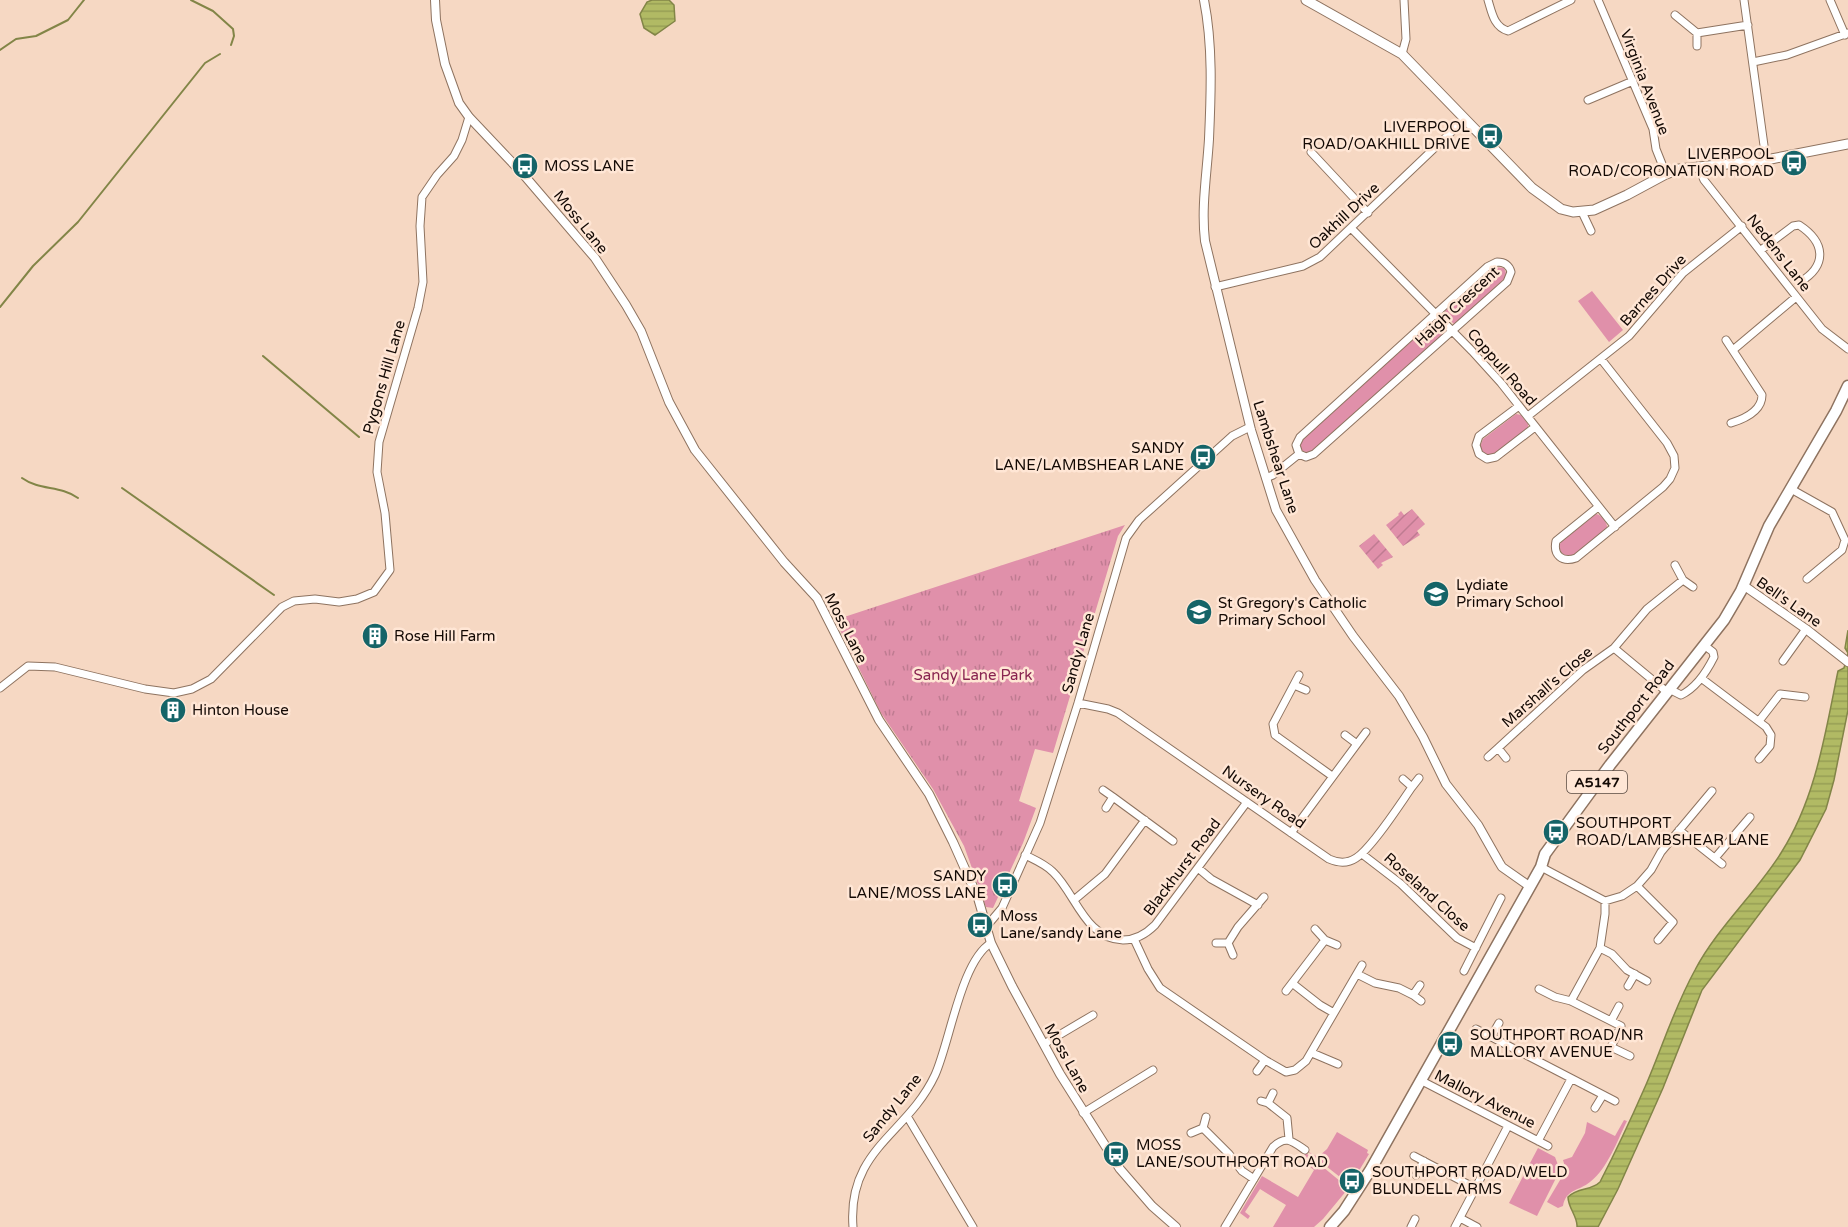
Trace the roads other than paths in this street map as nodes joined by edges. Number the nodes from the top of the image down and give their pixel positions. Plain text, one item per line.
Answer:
1 (435, 0) edge
2 (1204, 0) edge
3 (1306, 0) edge
4 (1404, 0) edge
5 (1488, 0) edge
6 (1571, 0) edge
7 (1598, 0) edge
8 (1744, 0) edge
9 (1830, 0) edge
10 (1675, 15) dead end
11 (1748, 25) junction
12 (1697, 33) junction
13 (1846, 34) edge
14 (1697, 46) dead end
15 (1402, 54) junction
16 (1753, 62) junction
17 (1634, 81) junction
18 (1588, 100) dead end
19 (469, 117) junction
20 (1465, 119) junction
21 (1848, 144) edge
22 (1311, 152) dead end
23 (1766, 160) junction
24 (1698, 166) junction
25 (1666, 174) junction
26 (1582, 212) junction
27 (1368, 213) junction
28 (1742, 226) junction
29 (1351, 228) junction
30 (1591, 231) dead end
31 (1761, 250) junction
32 (1800, 282) dead end
33 (1215, 287) junction
34 (1796, 297) junction
35 (1436, 314) junction
36 (1452, 331) junction
37 (1726, 340) dead end
38 (1848, 349) edge
39 (1733, 350) junction
40 (1601, 359) junction
41 (1848, 386) edge
42 (1519, 406) junction
43 (1528, 416) junction
44 (1731, 423) dead end
45 (1250, 427) junction
46 (1535, 427) junction
47 (1299, 454) junction
48 (1266, 478) junction
49 (1791, 489) junction
50 (1598, 507) junction
51 (1615, 527) junction
52 (1675, 565) dead end
53 (1808, 579) dead end
54 (1683, 580) junction
55 (1743, 585) junction
56 (1693, 587) dead end
57 (1806, 628) junction
58 (1704, 645) junction
59 (1614, 648) junction
60 (1783, 661) dead end
61 (1848, 662) edge
62 (1299, 675) dead end
63 (1701, 678) junction
64 (1294, 685) junction
65 (0, 688) edge
66 (1306, 690) dead end
67 (1668, 691) junction
68 (1805, 697) dead end
69 (1078, 703) junction
70 (1759, 721) junction
71 (1366, 732) dead end
72 (1345, 735) dead end
73 (1357, 744) junction
74 (1498, 748) junction
75 (1488, 757) dead end
76 (1506, 758) dead end
77 (1759, 759) dead end
78 (1332, 776) junction
79 (1419, 778) dead end
80 (1403, 779) dead end
81 (1412, 787) junction
82 (1103, 790) dead end
83 (1712, 791) dead end
84 (1113, 797) junction
85 (1247, 802) junction
86 (1106, 808) dead end
87 (1750, 817) dead end
88 (1144, 820) junction
89 (1679, 830) junction
90 (1291, 833) junction
91 (1173, 841) dead end
92 (1362, 854) junction
93 (1026, 855) junction
94 (1715, 858) junction
95 (1722, 864) dead end
96 (1541, 867) junction
97 (1198, 868) junction
98 (1529, 886) junction
99 (1637, 886) junction
100 (1264, 897) dead end
101 (1501, 898) dead end
102 (1074, 900) junction
103 (1605, 901) junction
104 (1258, 905) junction
105 (986, 927) junction
106 (1315, 929) dead end
107 (1134, 939) junction
108 (1325, 940) junction
109 (1658, 940) dead end
110 (991, 943) junction
111 (1216, 943) dead end
112 (1228, 943) junction
113 (1337, 945) dead end
114 (1476, 948) junction
115 (1600, 948) junction
116 (1233, 955) dead end
117 (1362, 965) dead end
118 (1464, 971) dead end
119 (1357, 974) junction
120 (1635, 974) junction
121 (1647, 981) dead end
122 (1292, 983) junction
123 (1420, 985) dead end
124 (1628, 986) dead end
125 (1539, 989) dead end
126 (1286, 991) dead end
127 (1413, 995) junction
128 (1421, 1001) dead end
129 (1571, 1001) junction
130 (1619, 1006) dead end
131 (1334, 1013) junction
132 (1093, 1015) dead end
133 (1611, 1021) junction
134 (1499, 1023) dead end
135 (1476, 1029) dead end
136 (1491, 1037) junction
137 (1044, 1044) junction
138 (1312, 1053) junction
139 (1630, 1056) dead end
140 (1265, 1060) junction
141 (1338, 1064) dead end
142 (1153, 1070) dead end
143 (1257, 1071) dead end
144 (1571, 1079) junction
145 (1420, 1080) junction
146 (1273, 1093) dead end
147 (1603, 1095) junction
148 (1615, 1101) dead end
149 (1595, 1108) dead end
150 (1083, 1113) junction
151 (907, 1116) junction
152 (1206, 1117) dead end
153 (1508, 1126) junction
154 (1203, 1128) junction
155 (1191, 1132) dead end
156 (1289, 1139) junction
157 (1538, 1141) junction
158 (1548, 1146) dead end
159 (1305, 1150) dead end
160 (1414, 1156) dead end
161 (1424, 1161) junction
162 (1416, 1175) dead end
163 (1254, 1179) junction
164 (1475, 1188) junction
165 (1460, 1218) junction
166 (1415, 1219) dead end
167 (1334, 1225) edge
168 (853, 1227) edge
169 (973, 1227) edge
170 (1176, 1227) edge
171 (1225, 1227) edge
172 (1411, 1227) edge
173 (1455, 1227) edge
174 (1477, 1227) edge

1 - 19 street, Moss Lane
2 - 33 street, Lambshear Lane
3 - 15 main road
4 - 15 street
5 - 6 street
7 - 17 street, Virginia Avenue
8 - 11 street
9 - 13 street
10 - 12 street
11 - 12 street
11 - 16 street
12 - 14 street
13 - 16 street
15 - 20 main road
16 - 23 street
17 - 18 street
17 - 25 street, Virginia Avenue
19 - 65 street, Pygons Hill Lane
19 - 105 street, Moss Lane
20 - 26 main road
20 - 27 street, Oakhill Drive
21 - 23 main road
22 - 27 street
23 - 24 main road
24 - 25 main road
24 - 28 street, Nedens Lane
25 - 26 main road
26 - 30 street
27 - 29 street, Oakhill Drive
28 - 31 street, Nedens Lane
28 - 40 street, Barnes Drive
29 - 33 street, Oakhill Drive
29 - 35 street, Coppull Road
31 - 32 street
31 - 34 street, Nedens Lane
33 - 45 street, Lambshear Lane
34 - 38 street, Nedens Lane
34 - 39 street
35 - 36 street, Coppull Road
35 - 36 street, Haigh Crescent
35 - 47 street, Haigh Crescent
36 - 42 street, Coppull Road
36 - 47 street, Haigh Crescent
37 - 39 street
39 - 44 street
40 - 43 street, Barnes Drive
40 - 51 street
41 - 49 main road, Southport Road / A5147
42 - 43 street, Coppull Road
42 - 46 street
43 - 46 street, Coppull Road
45 - 48 street, Lambshear Lane
45 - 69 street, Sandy Lane
46 - 50 street, Coppull Road
47 - 48 street, Haigh Crescent
48 - 98 street, Lambshear Lane
49 - 53 street
49 - 55 main road, Southport Road / A5147
50 - 51 street, Coppull Road
50 - 51 street
52 - 54 street
54 - 56 street
54 - 59 street, Marshall's Close
55 - 57 street, Bell's Lane
55 - 58 main road, Southport Road / A5147
57 - 60 street
57 - 61 street, Bell's Lane
58 - 63 street
58 - 67 main road, Southport Road / A5147
59 - 67 street, Marshall's Close
59 - 74 street, Marshall's Close
62 - 64 street
63 - 67 street
63 - 70 street
64 - 66 street
64 - 78 street
67 - 96 main road, Southport Road / A5147
68 - 70 street
69 - 85 street, Nursery Road
69 - 93 street, Sandy Lane
70 - 77 street
71 - 73 street
72 - 73 street
73 - 78 street
74 - 75 street, Marshall's Close
74 - 76 street, Marshall's Close
78 - 90 street
79 - 81 street
80 - 81 street
81 - 92 street
82 - 84 street
83 - 89 street
84 - 86 street
84 - 88 street
85 - 90 street, Nursery Road
85 - 97 street, Blackhurst Road
87 - 94 street
88 - 91 street
88 - 102 street
89 - 94 street
89 - 99 street
90 - 92 street, Nursery Road
92 - 114 street, Roseland Close
93 - 102 street
93 - 105 street, Sandy Lane
94 - 95 street
96 - 98 main road, Southport Road / A5147
96 - 103 street
97 - 104 street
97 - 107 street, Blackhurst Road
98 - 145 main road, Southport Road / A5147
99 - 103 street
99 - 109 street
100 - 104 street
101 - 114 street
102 - 107 street
103 - 115 street
104 - 112 street
105 - 110 street, Moss Lane
106 - 108 street
107 - 140 street
108 - 113 street
108 - 122 street
110 - 137 street, Moss Lane
110 - 151 street, Sandy Lane
111 - 112 street
112 - 116 street
114 - 118 street
115 - 120 street
115 - 129 street
117 - 119 street
119 - 127 street
119 - 131 street
120 - 121 street
120 - 124 street
122 - 126 street
122 - 131 street
123 - 127 street
125 - 129 street
127 - 128 street
129 - 133 street
130 - 133 street
131 - 138 street
132 - 137 street
133 - 139 street
134 - 136 street
135 - 136 street
136 - 144 street
137 - 150 street, Moss Lane
138 - 140 street
138 - 141 street
140 - 143 street
142 - 150 street
144 - 147 street
144 - 157 street, Mallory Avenue
145 - 153 street, Mallory Avenue
145 - 167 main road, Southport Road / A5147
146 - 156 street
147 - 148 street
147 - 149 street
150 - 170 street, Moss Lane
151 - 168 street, Sandy Lane
151 - 169 street
152 - 154 street
153 - 157 street, Mallory Avenue
153 - 164 street
154 - 155 street
154 - 163 street
156 - 159 street
156 - 163 street
157 - 158 street, Mallory Avenue
160 - 161 street
161 - 162 street
161 - 164 street
163 - 171 street
164 - 165 street
165 - 173 street
165 - 174 street
166 - 172 street

